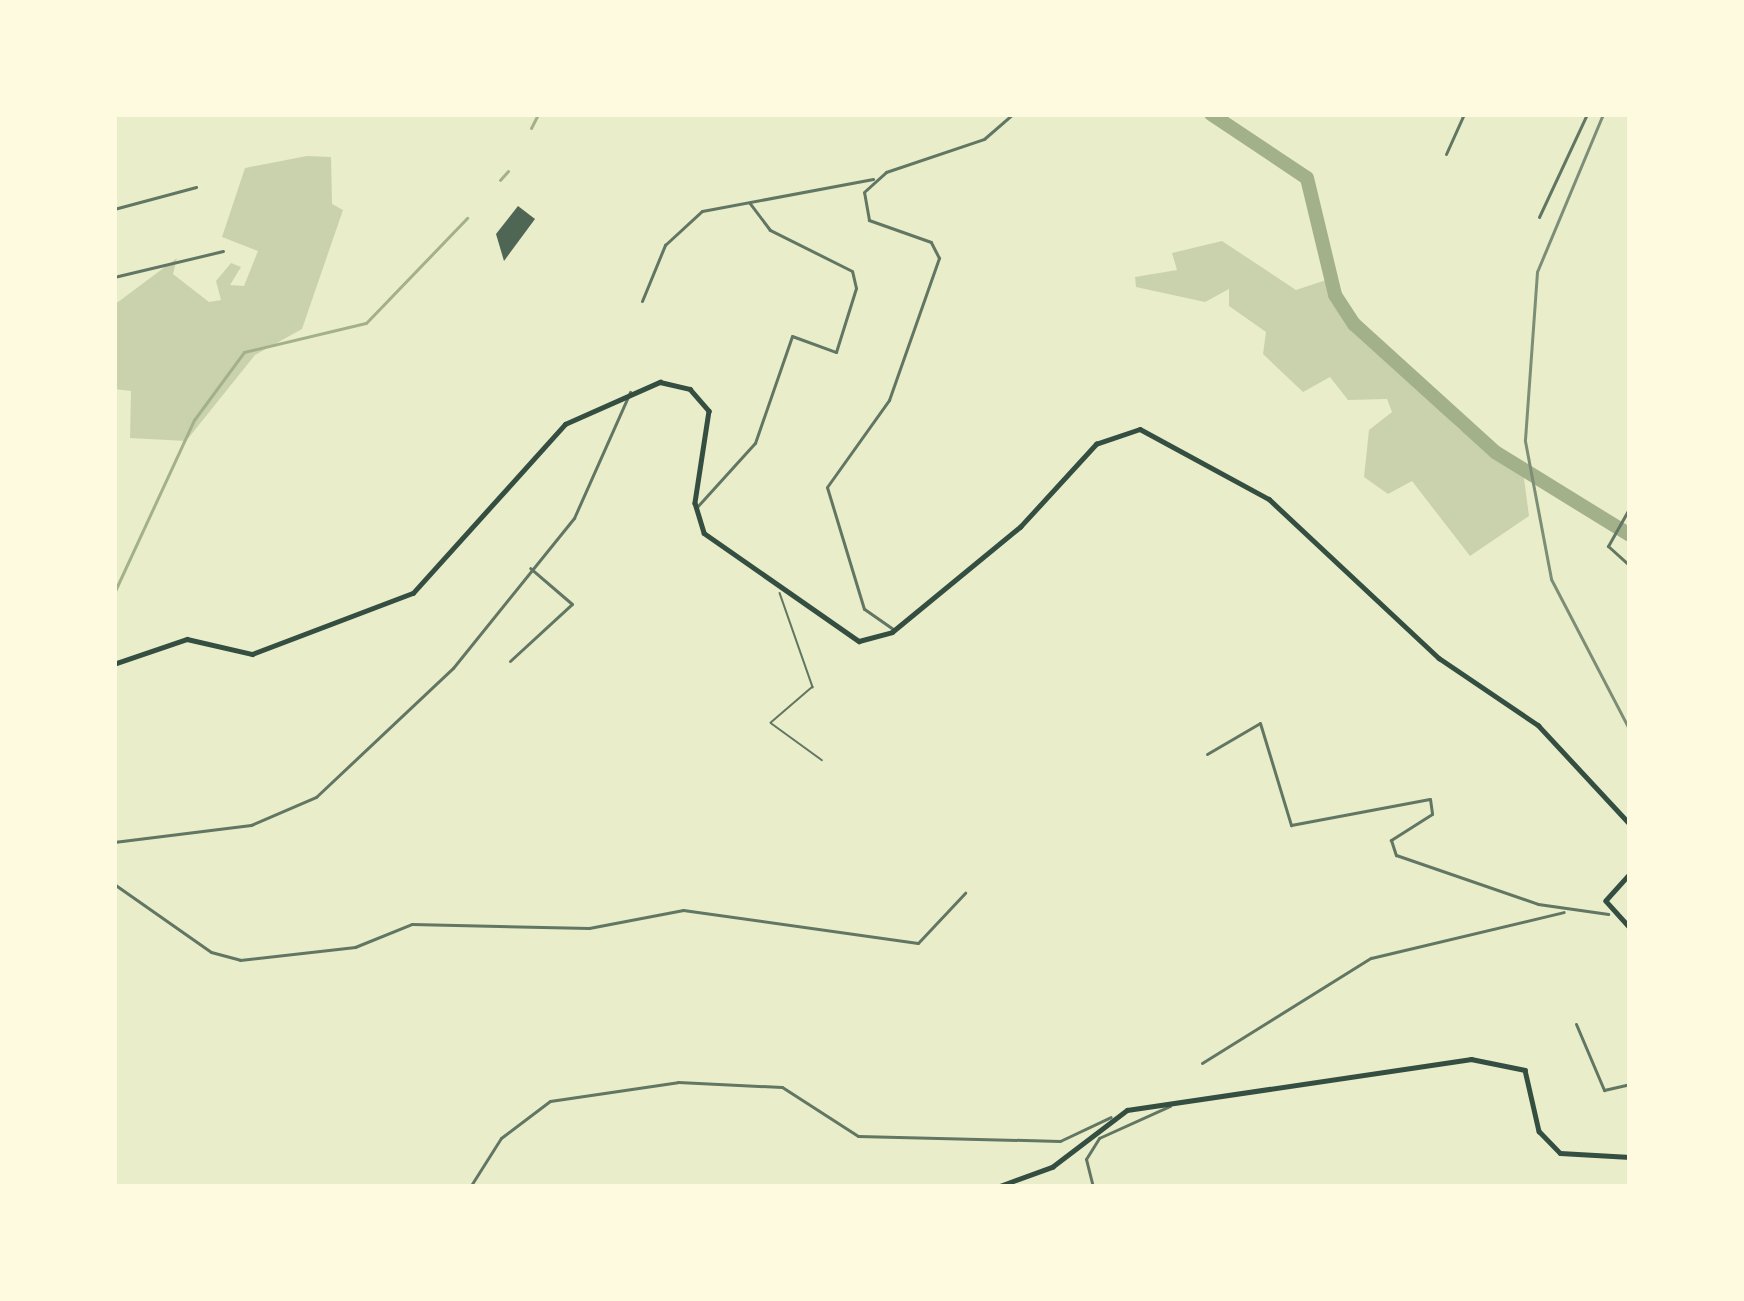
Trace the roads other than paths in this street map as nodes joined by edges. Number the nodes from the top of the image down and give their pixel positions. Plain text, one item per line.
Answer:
1 (1013, 114) edge
2 (1464, 114) edge
3 (1585, 114) edge
4 (1446, 154) dead end
5 (875, 179) junction
6 (196, 187) dead end
7 (750, 203) junction
8 (114, 209) edge
9 (1539, 217) dead end
10 (224, 251) dead end
11 (114, 278) edge
12 (642, 301) dead end
13 (630, 392) junction
14 (1629, 508) edge
15 (696, 510) junction
16 (1630, 566) edge
17 (528, 567) junction
18 (780, 592) junction
19 (895, 630) junction
20 (510, 661) dead end
21 (114, 664) edge
22 (1207, 754) dead end
23 (822, 760) dead end
24 (1630, 824) edge
25 (114, 842) edge
26 (1630, 874) edge
27 (114, 884) edge
28 (964, 893) dead end
29 (1568, 910) junction
30 (1608, 914) junction
31 (1630, 928) edge
32 (1576, 1024) dead end
33 (1202, 1063) dead end
34 (1630, 1084) edge
35 (1171, 1105) junction
36 (1111, 1117) junction
37 (1630, 1156) edge
38 (470, 1187) edge
39 (997, 1187) edge
40 (1093, 1187) edge

1 - 5 street
2 - 4 street
3 - 9 street
5 - 7 street
5 - 19 street
6 - 8 street
7 - 12 street
7 - 15 street
10 - 11 street
13 - 15 main road
13 - 17 street
13 - 21 main road
14 - 16 street
15 - 18 main road
17 - 20 street
17 - 25 street
18 - 19 main road
18 - 23 lane
19 - 24 main road
22 - 29 street
26 - 30 main road
27 - 28 street
29 - 30 street
29 - 33 street
30 - 31 main road
32 - 34 street
35 - 36 main road
35 - 37 main road
35 - 40 street
36 - 38 street
36 - 39 main road

